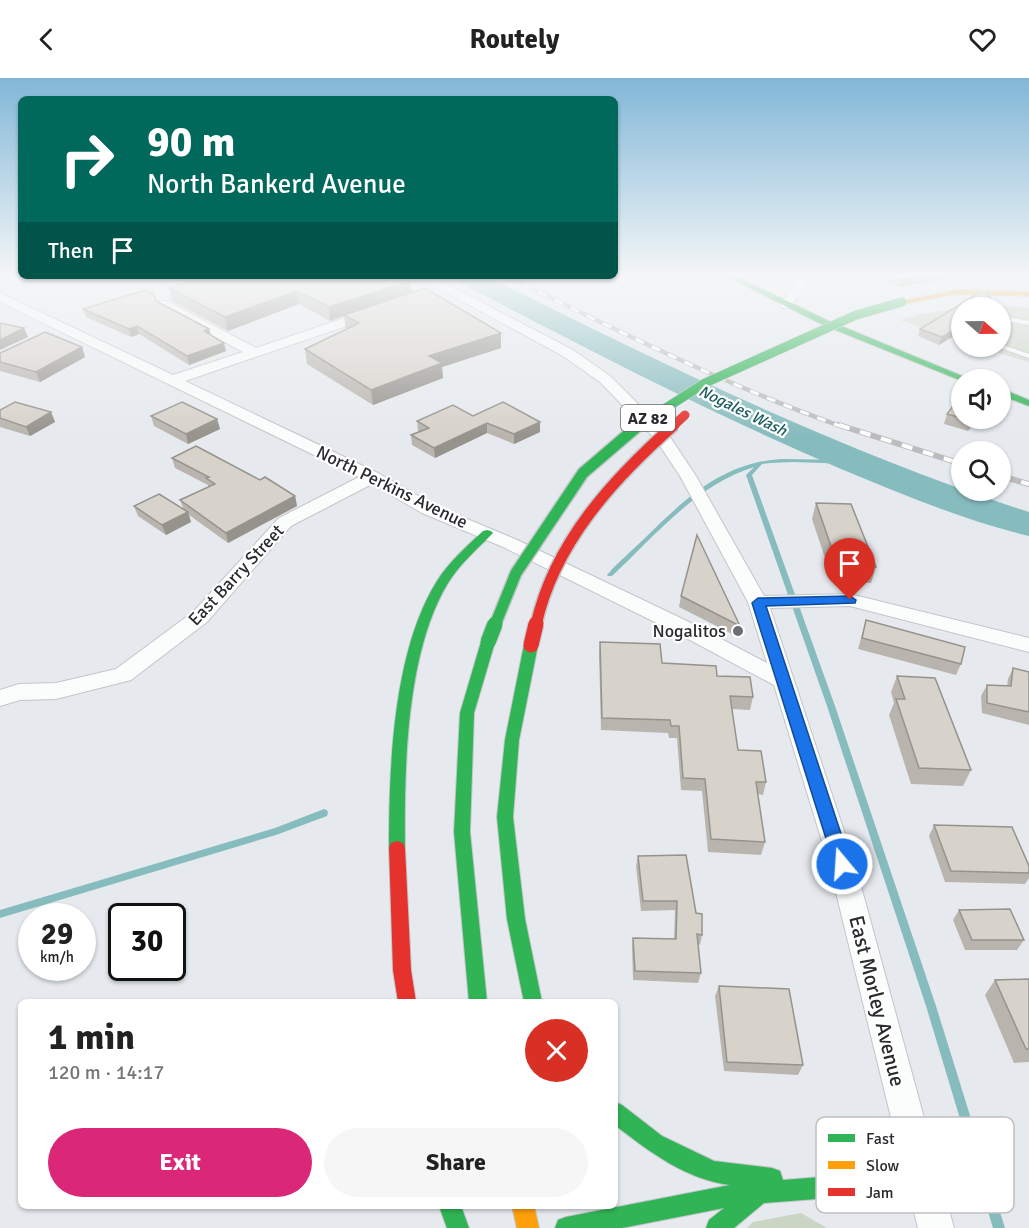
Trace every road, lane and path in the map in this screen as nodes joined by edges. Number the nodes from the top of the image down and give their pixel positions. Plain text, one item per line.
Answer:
1 (59, 329) edge
2 (69, 329) edge
3 (210, 329) edge
4 (326, 329) edge
5 (521, 329) edge
6 (826, 329) edge
7 (840, 329) edge
8 (859, 329) edge
9 (42, 337) edge
10 (1011, 350) edge
11 (254, 352) junction
12 (1029, 356) edge
13 (951, 373) edge
14 (173, 380) junction
15 (738, 384) dead end
16 (1011, 396) edge
17 (1029, 403) edge
18 (699, 406) dead end
19 (372, 477) junction
20 (487, 533) junction
21 (758, 603) junction
22 (1029, 645) edge
23 (784, 681) junction
24 (0, 698) edge
25 (528, 982) junction
26 (407, 999) edge
27 (478, 999) edge
28 (532, 999) edge
29 (539, 999) edge
30 (618, 1114) edge
31 (906, 1117) edge
32 (816, 1184) edge
33 (816, 1186) edge
34 (759, 1193) junction
35 (451, 1209) edge
36 (524, 1209) edge
37 (932, 1213) edge
38 (607, 1218) edge
39 (458, 1228) edge
40 (528, 1228) edge
41 (566, 1228) edge
42 (717, 1228) edge
43 (936, 1228) edge

1 - 9 street
2 - 14 street, North Perkins Avenue
3 - 11 street
4 - 11 street
5 - 21 street, East Morley Avenue
6 - 27 main road, AZ 82, bridge
7 - 13 main road
8 - 15 main road, AZ 82
10 - 12 lane
11 - 14 street
14 - 19 street, North Perkins Avenue
16 - 17 main road
18 - 25 main road, AZ 82, bridge
19 - 20 street, North Perkins Avenue
19 - 24 street, East Barry Street
20 - 23 street, North Perkins Avenue
20 - 26 main road
21 - 22 street
21 - 23 street, East Morley Avenue
23 - 31 street, East Morley Avenue
25 - 28 main road, AZ 82
25 - 29 main road
30 - 32 main road
33 - 34 main road
34 - 38 main road
34 - 42 main road
35 - 39 main road
36 - 40 main road
37 - 43 street, East Morley Avenue
38 - 41 main road

